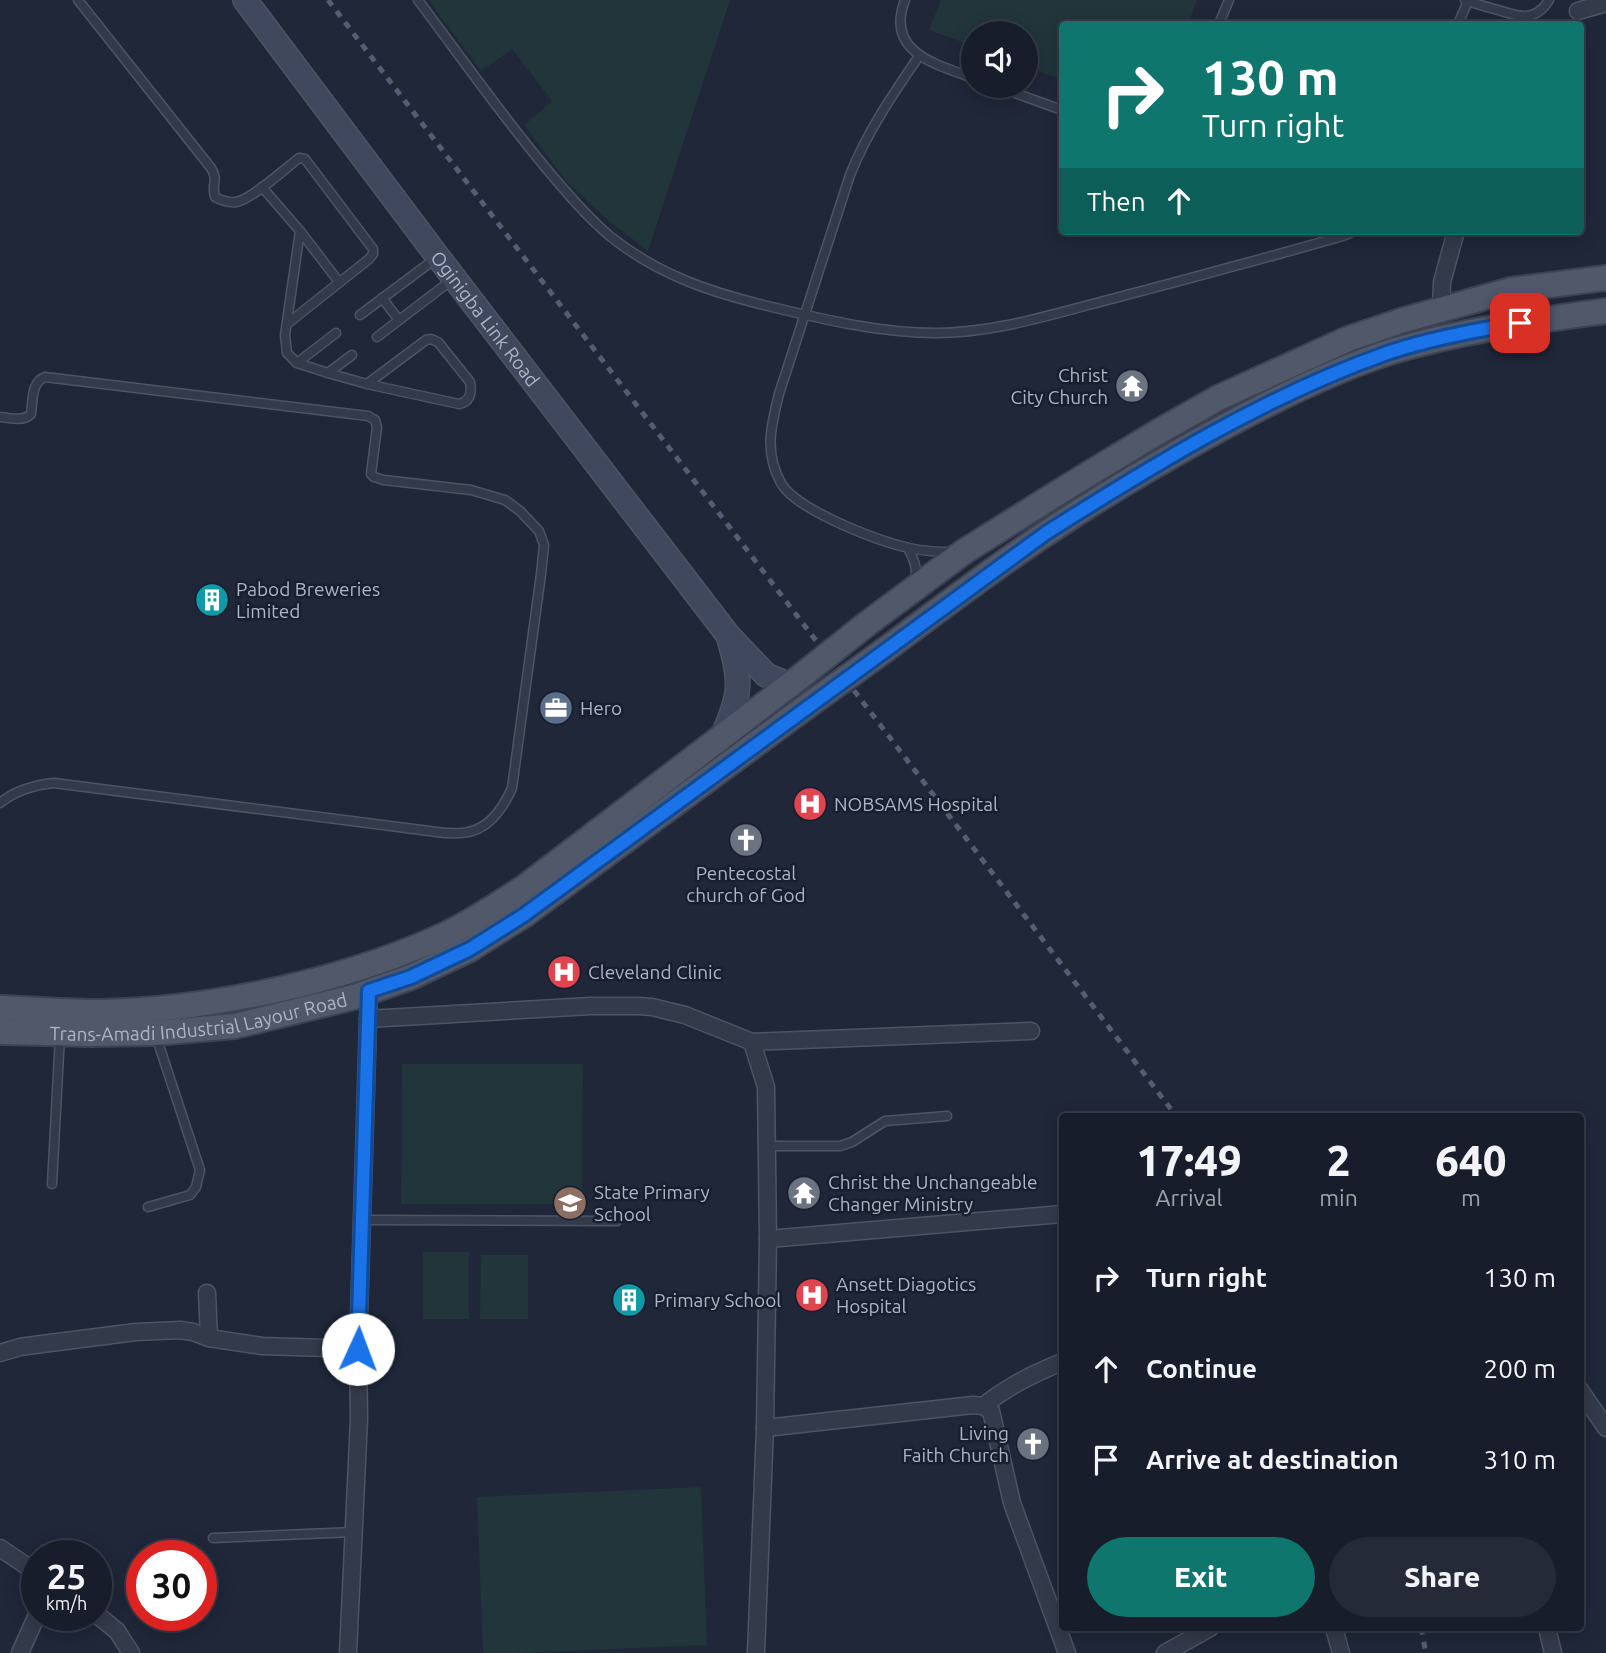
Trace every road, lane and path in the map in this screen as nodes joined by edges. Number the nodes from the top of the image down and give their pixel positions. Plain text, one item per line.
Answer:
1 (78, 0) edge
2 (246, 0) edge
3 (418, 0) edge
4 (905, 0) edge
5 (1229, 0) edge
6 (1466, 0) edge
7 (1549, 0) edge
8 (1606, 3) edge
9 (1577, 12) edge
10 (1220, 21) edge
11 (1459, 21) edge
12 (919, 56) junction
13 (961, 74) edge
14 (1028, 98) edge
15 (1059, 109) edge
16 (262, 187) junction
17 (300, 231) junction
18 (1345, 235) edge
19 (1455, 235) edge
20 (438, 257) junction
21 (1606, 278) edge
22 (454, 279) junction
23 (339, 282) junction
24 (382, 298) junction
25 (1441, 309) junction
26 (1606, 311) edge
27 (360, 315) dead end
28 (804, 315) junction
29 (399, 320) junction
30 (286, 324) junction
31 (336, 333) dead end
32 (377, 337) dead end
33 (352, 355) dead end
34 (297, 363) junction
35 (328, 373) junction
36 (367, 384) junction
37 (0, 417) edge
38 (908, 548) junction
39 (965, 551) junction
40 (914, 588) junction
41 (728, 635) junction
42 (793, 683) junction
43 (722, 737) junction
44 (0, 803) edge
45 (369, 991) junction
46 (0, 1008) edge
47 (368, 1019) junction
48 (0, 1031) edge
49 (1031, 1031) dead end
50 (60, 1033) junction
51 (155, 1033) junction
52 (752, 1042) junction
53 (947, 1116) dead end
54 (767, 1146) junction
55 (52, 1184) dead end
56 (148, 1207) dead end
57 (1059, 1213) edge
58 (362, 1220) junction
59 (617, 1221) dead end
60 (768, 1239) junction
61 (207, 1293) dead end
62 (209, 1338) junction
63 (358, 1349) junction
64 (0, 1353) edge
65 (1059, 1363) edge
66 (1584, 1396) edge
67 (983, 1406) junction
68 (765, 1428) junction
69 (1606, 1429) edge
70 (354, 1532) junction
71 (213, 1538) dead end
72 (0, 1548) edge
73 (21, 1562) edge
74 (112, 1627) edge
75 (30, 1631) edge
76 (1205, 1631) edge
77 (1335, 1631) edge
78 (1548, 1631) edge
79 (20, 1653) edge
80 (131, 1653) edge
81 (348, 1653) edge
82 (757, 1653) edge
83 (1067, 1653) edge
84 (1165, 1653) edge
85 (1341, 1653) edge
86 (1553, 1653) edge

1 - 16 lane
2 - 20 street, Oginigba Link Road
3 - 28 lane
4 - 12 lane
5 - 10 lane
6 - 7 lane
6 - 11 lane
8 - 9 street
12 - 13 lane
12 - 28 lane
14 - 15 lane
16 - 17 lane
16 - 23 lane
17 - 23 lane
17 - 30 lane
18 - 28 lane
19 - 25 street
20 - 22 street, Oginigba Link Road
20 - 24 lane
21 - 25 main road, Trans-Amadi Industrial Layour Road
22 - 29 lane
22 - 41 street, Oginigba Link Road
23 - 30 lane
24 - 27 lane
24 - 29 lane
25 - 39 main road, Trans-Amadi Industrial Layour Road
26 - 45 main road, Trans-Amadi Industrial Layour Road, bridge
28 - 38 lane
29 - 32 lane
30 - 34 lane
31 - 34 lane
33 - 35 lane
34 - 35 lane
35 - 36 lane
36 - 36 lane
37 - 44 lane
38 - 39 lane
38 - 40 lane
39 - 40 main road, Trans-Amadi Industrial Layour Road
40 - 42 main road, Trans-Amadi Industrial Layour Road, bridge
41 - 42 street, Oginigba Link Road
41 - 43 street
42 - 43 main road, Trans-Amadi Industrial Layour Road
43 - 46 main road, Trans-Amadi Industrial Layour Road
45 - 47 street
45 - 51 main road, Trans-Amadi Industrial Layour Road
47 - 52 street
47 - 58 street
48 - 50 main road, Trans-Amadi Industrial Layour Road
49 - 52 street
50 - 51 main road, Trans-Amadi Industrial Layour Road
50 - 55 lane
51 - 56 lane
52 - 54 street
53 - 54 lane
54 - 60 street
57 - 60 street
58 - 59 lane
58 - 63 street
60 - 68 street
61 - 62 street
62 - 63 street
62 - 64 street
63 - 70 street
65 - 67 street
66 - 69 street
67 - 68 street
67 - 83 street
68 - 82 street
70 - 71 lane
70 - 81 street
72 - 73 street
74 - 80 street
75 - 79 street
76 - 84 street
77 - 85 street
78 - 86 street

